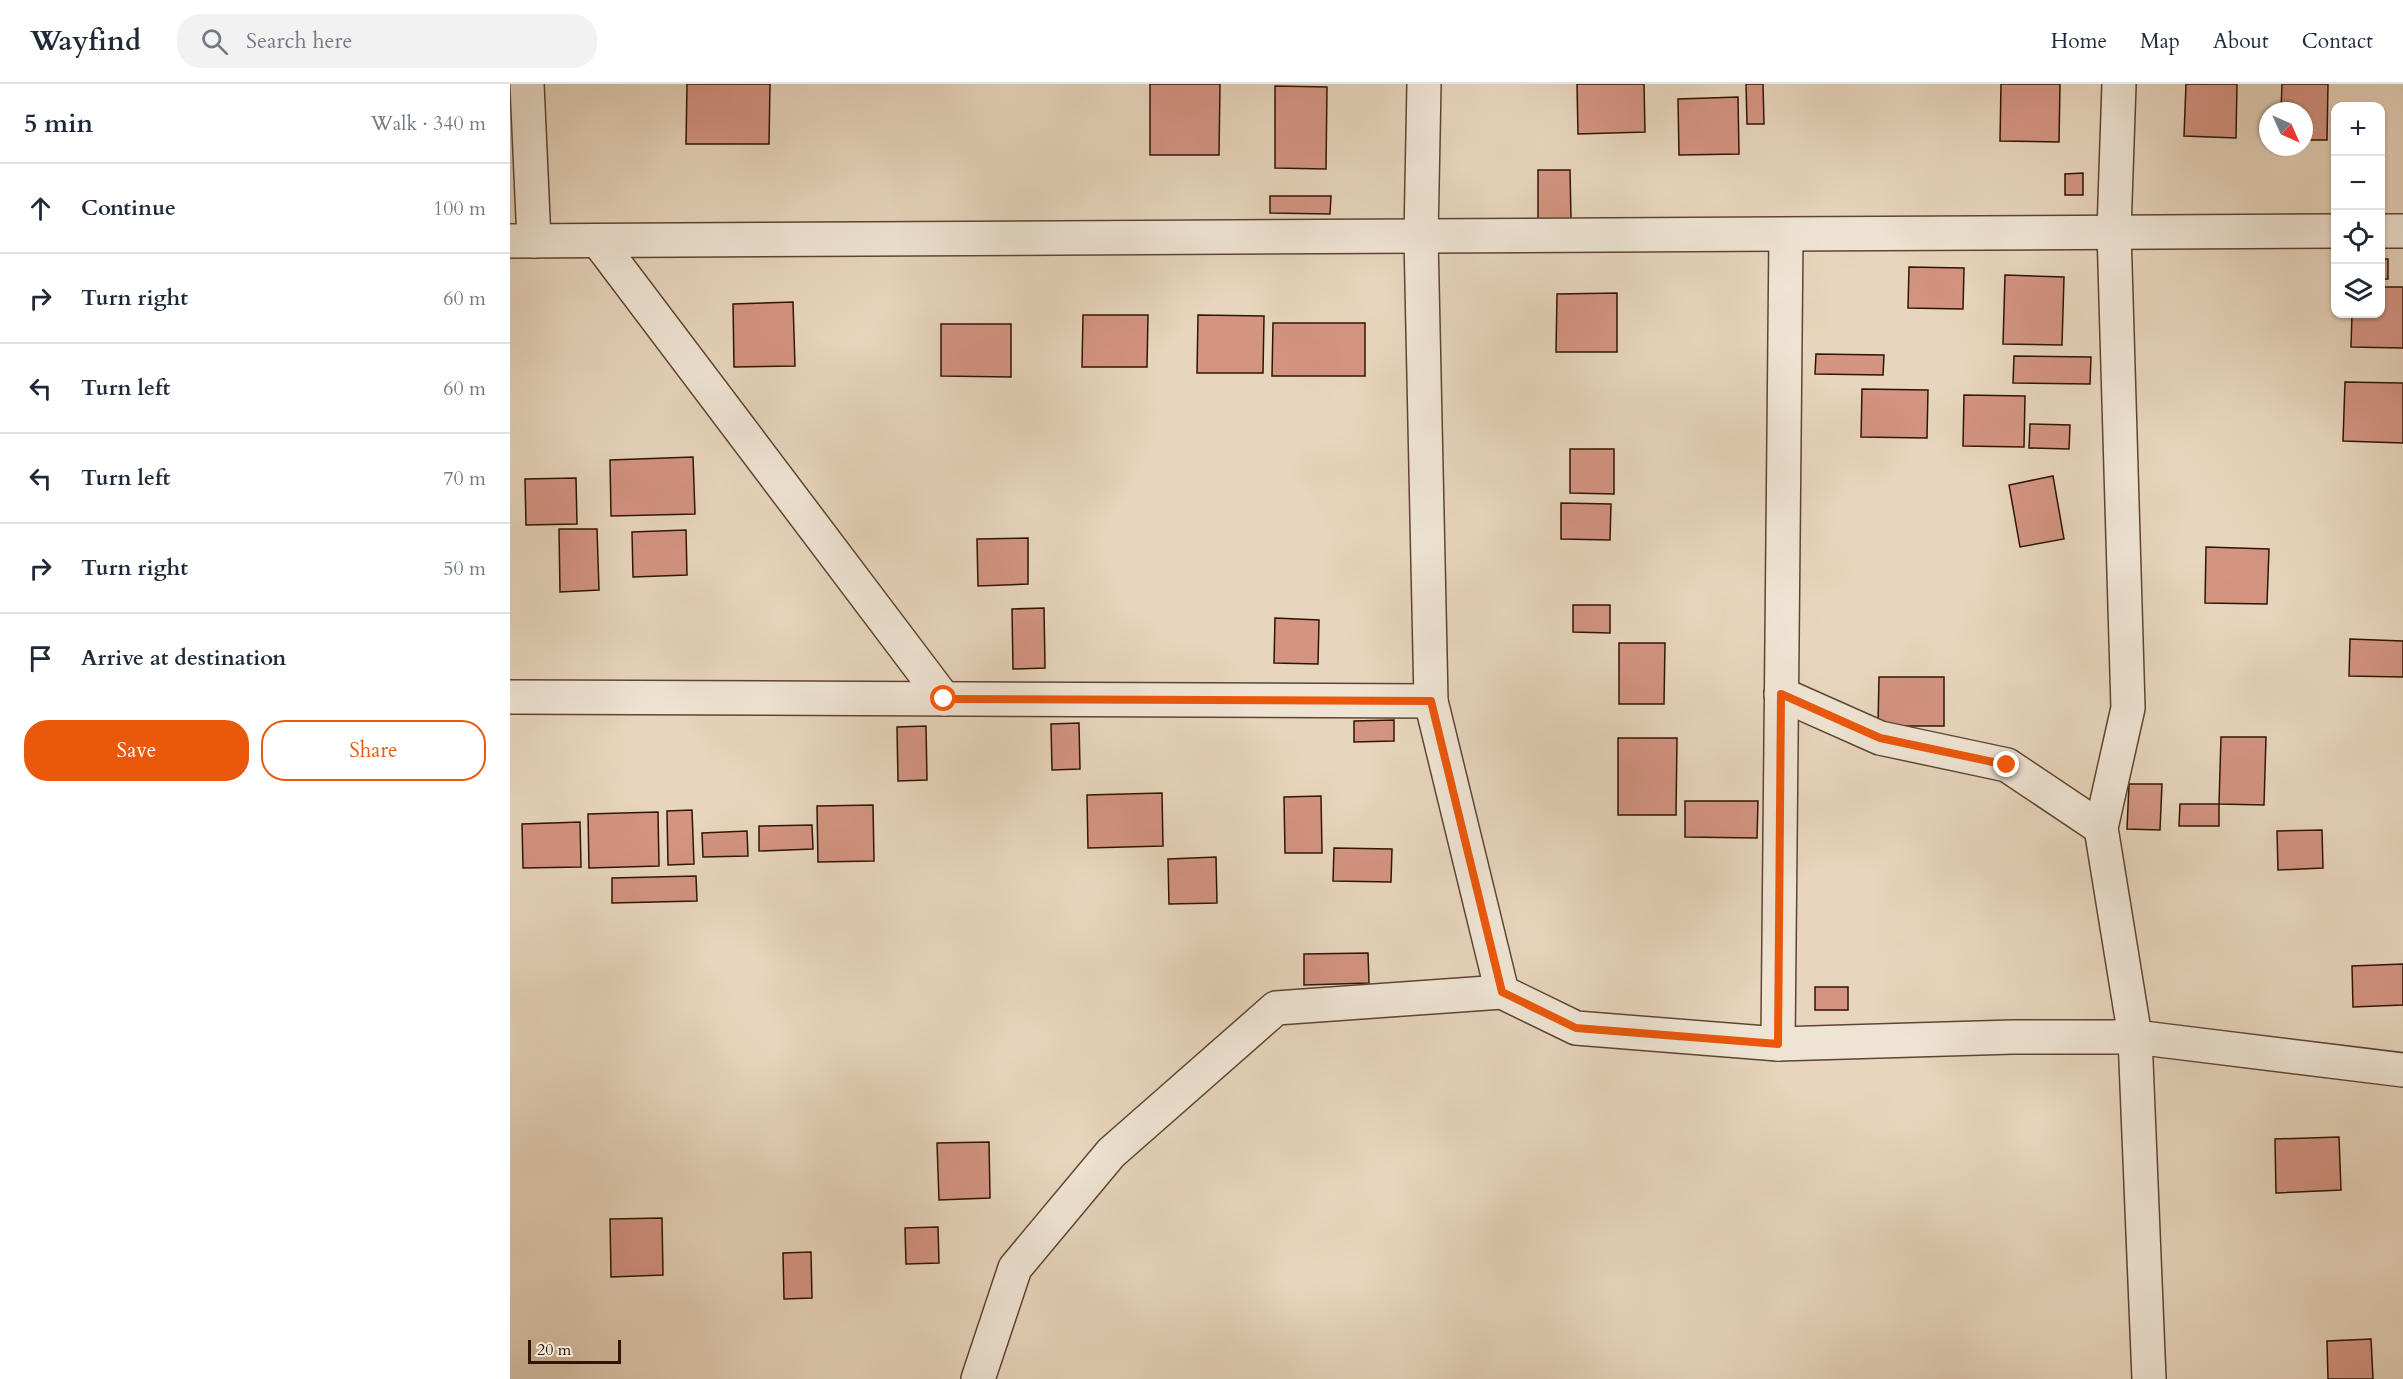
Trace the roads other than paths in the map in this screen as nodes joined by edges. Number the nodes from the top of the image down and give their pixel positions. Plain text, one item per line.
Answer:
1 (526, 84) edge
2 (1424, 84) edge
3 (2119, 84) edge
4 (2114, 231) junction
5 (2331, 231) edge
6 (2385, 231) edge
7 (2403, 231) edge
8 (1786, 235) junction
9 (1421, 237) junction
10 (522, 241) edge
11 (598, 241) junction
12 (1781, 694) junction
13 (510, 697) edge
14 (944, 699) junction
15 (1431, 701) junction
16 (2101, 828) junction
17 (1502, 992) junction
18 (2135, 1037) junction
19 (1778, 1044) junction
20 (2403, 1070) edge
21 (978, 1379) edge
22 (2149, 1379) edge

1 - 10 street
2 - 9 street
3 - 4 street
4 - 5 street
4 - 8 street
4 - 16 street
6 - 7 street
8 - 9 street
8 - 12 street
9 - 11 street
9 - 15 street
10 - 11 street
11 - 14 street
12 - 16 street
12 - 19 street
13 - 14 street
14 - 15 street
15 - 17 street
16 - 18 street
17 - 19 street
17 - 21 street
18 - 19 street
18 - 20 street
18 - 22 street

